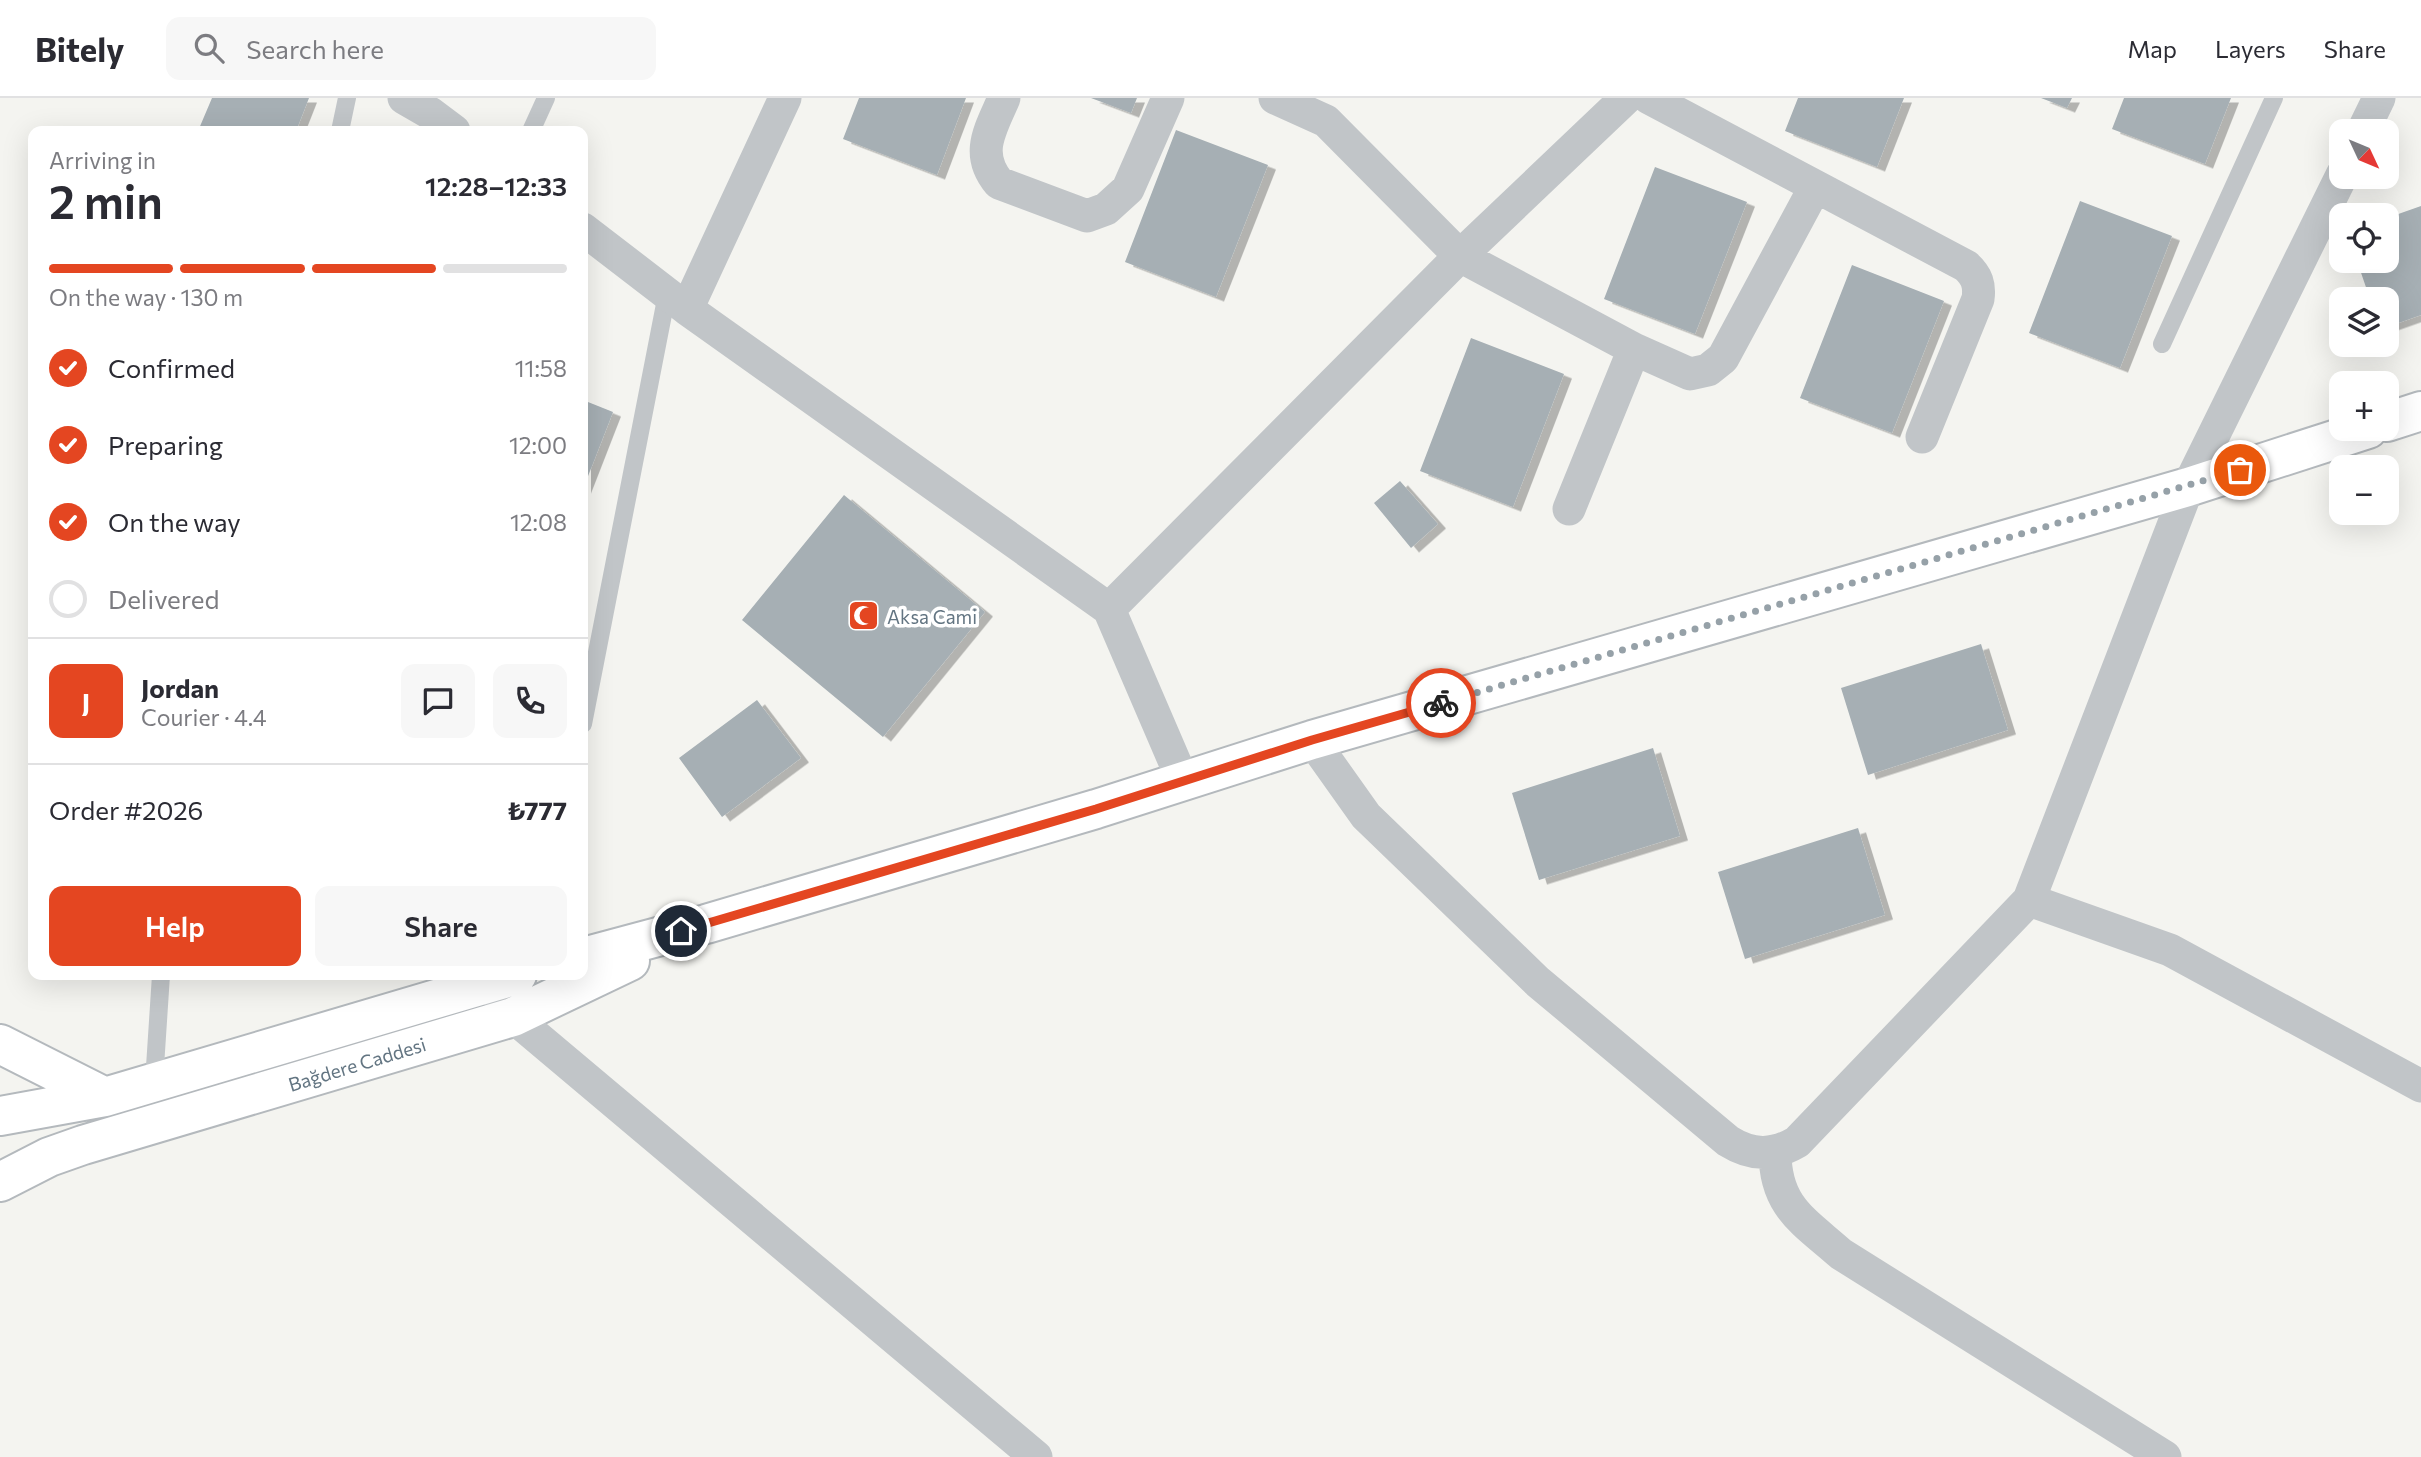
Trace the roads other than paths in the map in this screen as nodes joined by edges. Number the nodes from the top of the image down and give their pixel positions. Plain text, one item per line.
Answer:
1 (347, 98) edge
2 (404, 98) edge
3 (546, 98) edge
4 (785, 98) edge
5 (1004, 98) edge
6 (1168, 98) edge
7 (1275, 98) edge
8 (1626, 98) edge
9 (1649, 98) edge
10 (2274, 98) edge
11 (2379, 98) edge
12 (1331, 109) edge
13 (2369, 119) edge
14 (341, 126) edge
15 (447, 126) edge
16 (533, 126) edge
17 (1815, 187) junction
18 (2335, 189) edge
19 (588, 233) edge
20 (1460, 256) junction
21 (677, 301) junction
22 (2162, 344) dead end
23 (1634, 349) junction
24 (2421, 411) edge
25 (2399, 418) edge
26 (1922, 437) dead end
27 (2331, 441) edge
28 (2188, 487) junction
29 (1569, 509) dead end
30 (1109, 609) junction
31 (588, 702) edge
32 (1312, 740) junction
33 (1183, 781) junction
34 (2029, 900) junction
35 (706, 925) junction
36 (588, 956) edge
37 (161, 980) edge
38 (496, 980) edge
39 (504, 980) edge
40 (513, 1017) junction
41 (0, 1044) edge
42 (154, 1082) junction
43 (2421, 1086) edge
44 (105, 1097) junction
45 (0, 1116) edge
46 (1775, 1152) junction
47 (0, 1182) edge
48 (1036, 1457) edge
49 (2165, 1457) edge

1 - 14 lane
2 - 15 street
3 - 16 lane
4 - 21 street
5 - 6 street
7 - 12 street
8 - 20 street
9 - 17 street
10 - 22 lane
11 - 13 street
12 - 20 street
17 - 23 street
17 - 26 street
18 - 28 street
19 - 21 street
20 - 23 street
20 - 30 street
21 - 30 street
21 - 31 lane
23 - 29 street
24 - 25 main road
27 - 28 main road, Bağdere Caddesi
28 - 32 main road, Bağdere Caddesi
28 - 34 street
30 - 33 street
32 - 33 main road, Bağdere Caddesi
32 - 46 street
33 - 35 main road, Bağdere Caddesi
34 - 43 street
34 - 46 street
35 - 36 main road, Bağdere Caddesi
35 - 40 main road, Bağdere Caddesi
37 - 42 lane
38 - 42 main road, Bağdere Caddesi
39 - 40 street
40 - 47 main road, Bağdere Caddesi
40 - 48 street
41 - 44 main road
42 - 44 main road, Bağdere Caddesi
44 - 45 main road, Bağdere Caddesi
46 - 49 street

